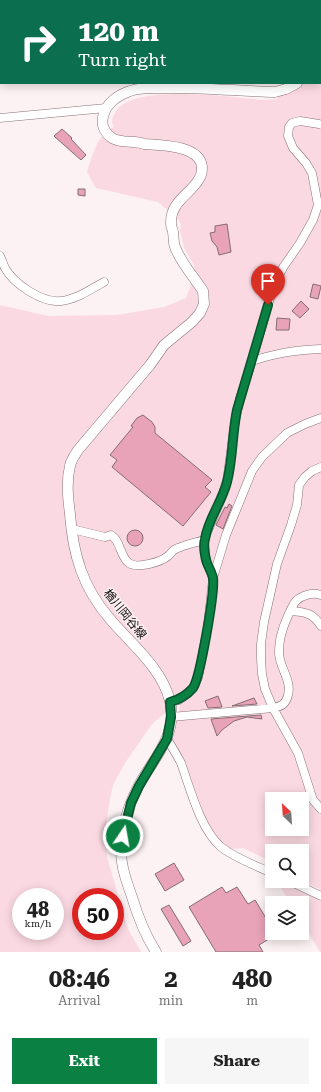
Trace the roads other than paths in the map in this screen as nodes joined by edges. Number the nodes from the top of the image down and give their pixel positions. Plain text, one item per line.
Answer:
1 (295, 84) edge
2 (106, 108) junction
3 (0, 118) edge
4 (319, 124) dead end
5 (0, 256) edge
6 (104, 282) dead end
7 (321, 349) edge
8 (252, 361) junction
9 (321, 418) edge
10 (321, 467) edge
11 (76, 530) dead end
12 (204, 540) junction
13 (213, 578) junction
14 (321, 595) edge
15 (291, 611) junction
16 (321, 626) edge
17 (170, 702) junction
18 (273, 708) junction
19 (171, 717) junction
20 (167, 739) junction
21 (321, 809) edge
22 (265, 870) edge
23 (304, 888) edge
24 (321, 896) edge
25 (156, 952) edge

1 - 2 main road
2 - 3 street
2 - 17 main road, 楢川岡谷線
4 - 8 street
5 - 6 street
7 - 8 street
8 - 12 street
9 - 13 street
10 - 18 street
11 - 12 street
12 - 13 street
13 - 17 street
14 - 15 street
15 - 16 street
15 - 18 street
17 - 19 main road, 楢川岡谷線
18 - 19 street
18 - 21 street
19 - 20 main road, 楢川岡谷線
20 - 22 street
20 - 25 main road, 楢川岡谷線
23 - 24 street

